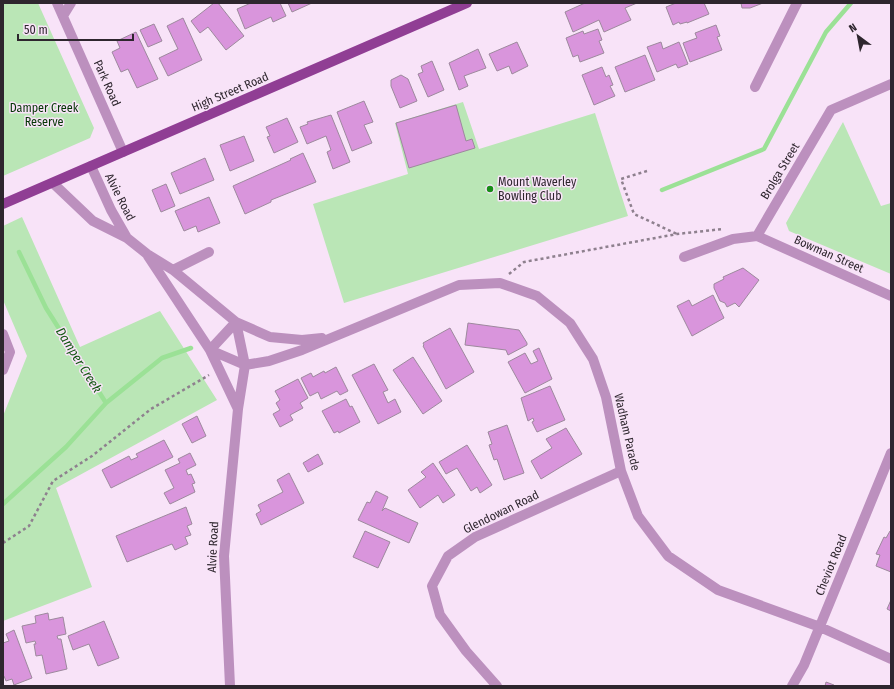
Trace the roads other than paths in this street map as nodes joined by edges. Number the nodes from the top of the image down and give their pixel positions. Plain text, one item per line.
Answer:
1 (57, 3) edge
2 (71, 3) edge
3 (467, 3) edge
4 (797, 3) edge
5 (63, 16) junction
6 (891, 84) edge
7 (755, 87) dead end
8 (123, 152) junction
9 (91, 166) junction
10 (53, 183) junction
11 (3, 204) edge
12 (757, 236) junction
13 (127, 238) junction
14 (209, 252) dead end
15 (147, 254) junction
16 (684, 257) dead end
17 (173, 270) junction
18 (891, 296) edge
19 (236, 322) junction
20 (3, 334) edge
21 (334, 336) junction
22 (210, 350) junction
23 (245, 365) junction
24 (3, 370) edge
25 (238, 409) junction
26 (891, 453) edge
27 (622, 471) junction
28 (820, 627) junction
29 (891, 659) edge
30 (230, 686) edge
31 (497, 686) edge
32 (792, 686) edge

1 - 5 street, Park Road
2 - 5 street
3 - 8 main road, High Street Road
4 - 7 street
5 - 8 street, Park Road
6 - 12 street, Brolga Street
8 - 9 main road, High Street Road
9 - 10 main road, High Street Road
9 - 13 street, Alvie Road
10 - 11 main road, High Street Road
10 - 13 street, Alvie Road
12 - 16 street
12 - 18 street, Bowman Street
13 - 15 street, Alvie Road
14 - 17 street
15 - 17 street, Alvie Road
15 - 22 street, Alvie Road
17 - 19 street, Alvie Road
19 - 21 street, Wadham Parade
19 - 22 street
19 - 23 street, Alvie Road
20 - 24 street
21 - 23 street, Wadham Parade
21 - 27 street, Wadham Parade
22 - 23 street
22 - 25 street, Alvie Road
23 - 25 street, Alvie Road
25 - 30 street, Alvie Road
26 - 28 street, Cheviot Road
27 - 28 street, Wadham Parade
27 - 31 street, Glendowan Road
28 - 29 street, Wadham Parade
28 - 32 street, Cheviot Road

